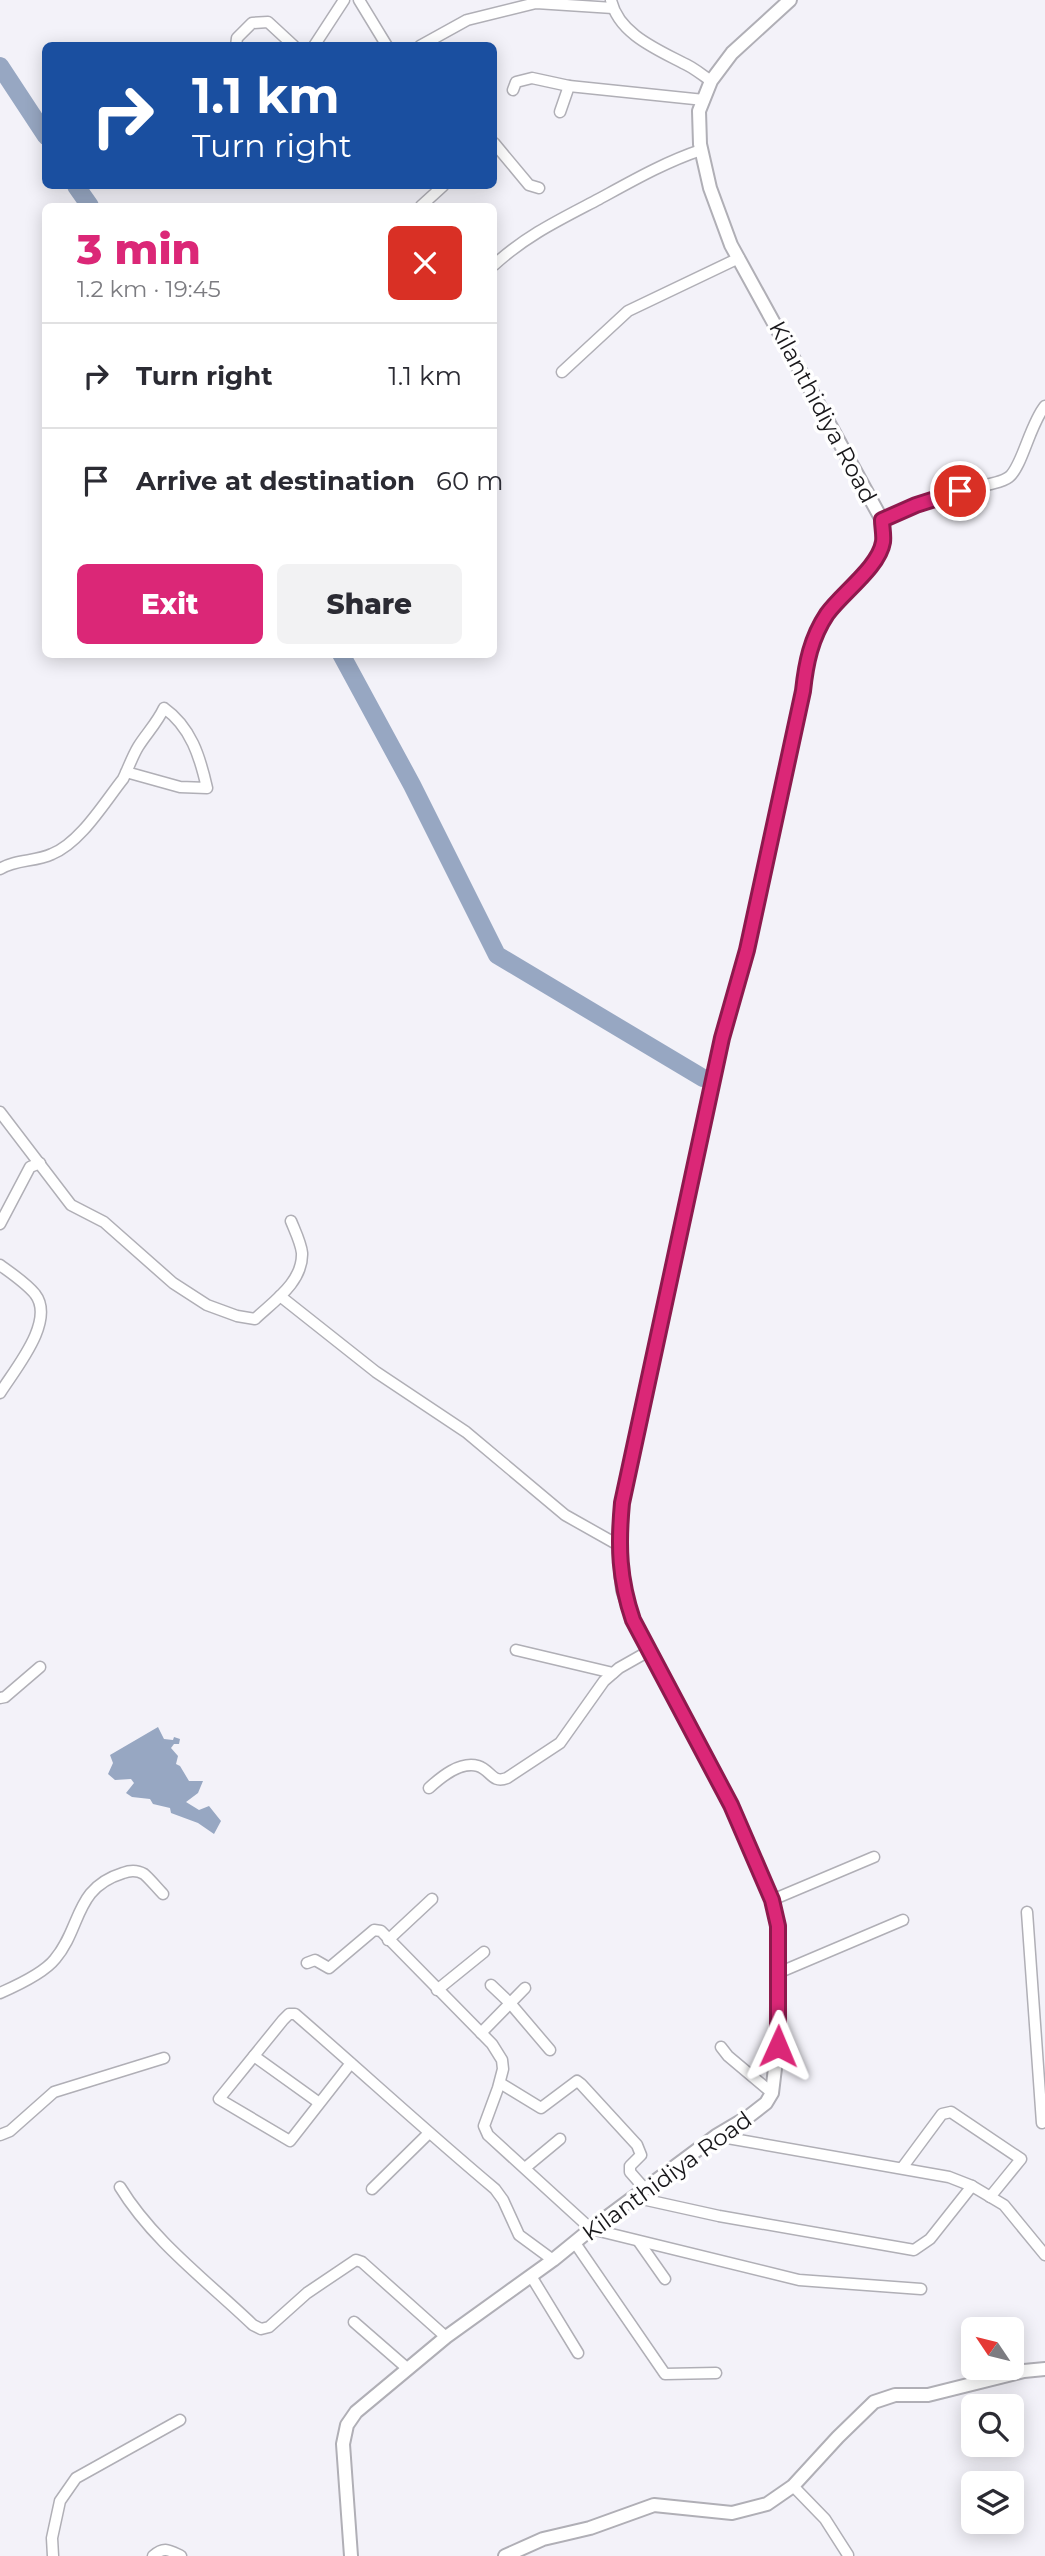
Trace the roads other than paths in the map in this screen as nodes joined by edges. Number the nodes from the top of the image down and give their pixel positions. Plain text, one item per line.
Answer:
1 (344, 0) edge
2 (359, 0) edge
3 (790, 0) edge
4 (612, 4) edge
5 (236, 42) edge
6 (290, 42) edge
7 (317, 42) edge
8 (385, 42) edge
9 (427, 42) edge
10 (711, 81) junction
11 (569, 86) junction
12 (513, 90) dead end
13 (704, 100) junction
14 (560, 112) dead end
15 (497, 148) edge
16 (701, 150) junction
17 (539, 188) dead end
18 (440, 189) edge
19 (424, 203) edge
20 (739, 258) junction
21 (497, 262) edge
22 (562, 372) dead end
23 (1045, 406) edge
24 (882, 520) junction
25 (126, 772) junction
26 (0, 869) edge
27 (0, 1112) edge
28 (40, 1163) junction
29 (291, 1221) dead end
30 (0, 1224) edge
31 (0, 1265) edge
32 (280, 1296) junction
33 (0, 1393) edge
34 (620, 1546) junction
35 (516, 1650) dead end
36 (649, 1651) junction
37 (40, 1667) dead end
38 (613, 1673) junction
39 (0, 1699) edge
40 (429, 1788) dead end
41 (874, 1857) dead end
42 (163, 1894) dead end
43 (432, 1899) dead end
44 (772, 1900) junction
45 (1027, 1912) dead end
46 (903, 1920) dead end
47 (388, 1940) junction
48 (485, 1952) dead end
49 (307, 1963) dead end
50 (778, 1973) junction
51 (491, 1985) dead end
52 (525, 1988) dead end
53 (437, 1990) junction
54 (0, 1993) edge
55 (510, 2003) junction
56 (481, 2033) junction
57 (722, 2047) dead end
58 (550, 2050) dead end
59 (254, 2056) junction
60 (163, 2058) dead end
61 (351, 2063) junction
62 (500, 2083) junction
63 (772, 2093) junction
64 (318, 2102) junction
65 (1042, 2123) dead end
66 (428, 2134) junction
67 (0, 2135) edge
68 (716, 2136) junction
69 (560, 2139) dead end
70 (525, 2168) junction
71 (902, 2168) junction
72 (972, 2186) junction
73 (120, 2187) dead end
74 (644, 2188) junction
75 (372, 2189) dead end
76 (633, 2197) junction
77 (990, 2197) junction
78 (590, 2229) junction
79 (639, 2242) junction
80 (575, 2243) junction
81 (1045, 2255) edge
82 (553, 2260) junction
83 (530, 2276) junction
84 (665, 2279) dead end
85 (921, 2289) dead end
86 (354, 2322) dead end
87 (446, 2337) junction
88 (578, 2353) dead end
89 (408, 2369) junction
90 (1045, 2369) edge
91 (716, 2373) dead end
92 (180, 2420) dead end
93 (793, 2486) junction
94 (848, 2555) edge
95 (53, 2556) edge
96 (153, 2556) edge
97 (181, 2556) edge
98 (351, 2556) edge
99 (505, 2556) edge

1 - 7 street
2 - 8 street
3 - 10 street, Kilanthidiya Road
4 - 9 street
4 - 10 street
5 - 6 street
10 - 13 street, Kilanthidiya Road
11 - 12 street
11 - 13 street
11 - 14 street
13 - 16 street, Kilanthidiya Road
15 - 17 street
16 - 20 street, Kilanthidiya Road
16 - 21 street
18 - 19 street
20 - 22 street
20 - 24 street, Kilanthidiya Road
23 - 24 street
24 - 34 street, Kilanthidiya Road
25 - 25 street
25 - 26 street
27 - 28 street
28 - 30 street
28 - 32 street
29 - 32 street
31 - 33 street
32 - 34 street
34 - 36 street, Kilanthidiya Road
35 - 38 street
36 - 38 street
36 - 44 street, Kilanthidiya Road
37 - 39 street
38 - 40 street
41 - 44 street
42 - 54 street
43 - 47 street
44 - 50 street, Kilanthidiya Road
45 - 65 street
46 - 50 street
47 - 49 street
47 - 53 street
48 - 53 street
50 - 63 street, Kilanthidiya Road
51 - 55 street
52 - 55 street
53 - 56 street
55 - 56 street
55 - 58 street
56 - 62 street
57 - 63 street
59 - 61 street
59 - 64 street
59 - 64 street
60 - 67 street
61 - 64 street
61 - 66 street
62 - 70 street
62 - 74 street
63 - 68 street, Kilanthidiya Road
66 - 75 street
66 - 82 street
68 - 71 street
68 - 74 street, Kilanthidiya Road
69 - 70 street
70 - 78 street
71 - 72 street
71 - 77 street
72 - 76 street
72 - 77 street
73 - 87 street
74 - 76 street, Kilanthidiya Road
76 - 78 street, Kilanthidiya Road
77 - 81 street
78 - 79 street
78 - 80 street, Kilanthidiya Road
79 - 84 street
79 - 85 street
80 - 82 street, Kilanthidiya Road
80 - 91 street
82 - 83 street, Kilanthidiya Road
83 - 87 street, Kilanthidiya Road
83 - 88 street
86 - 89 street
87 - 89 street, Kilanthidiya Road
89 - 98 street, Kilanthidiya Road
90 - 93 street
92 - 95 street
93 - 94 street
93 - 99 street
96 - 97 street

